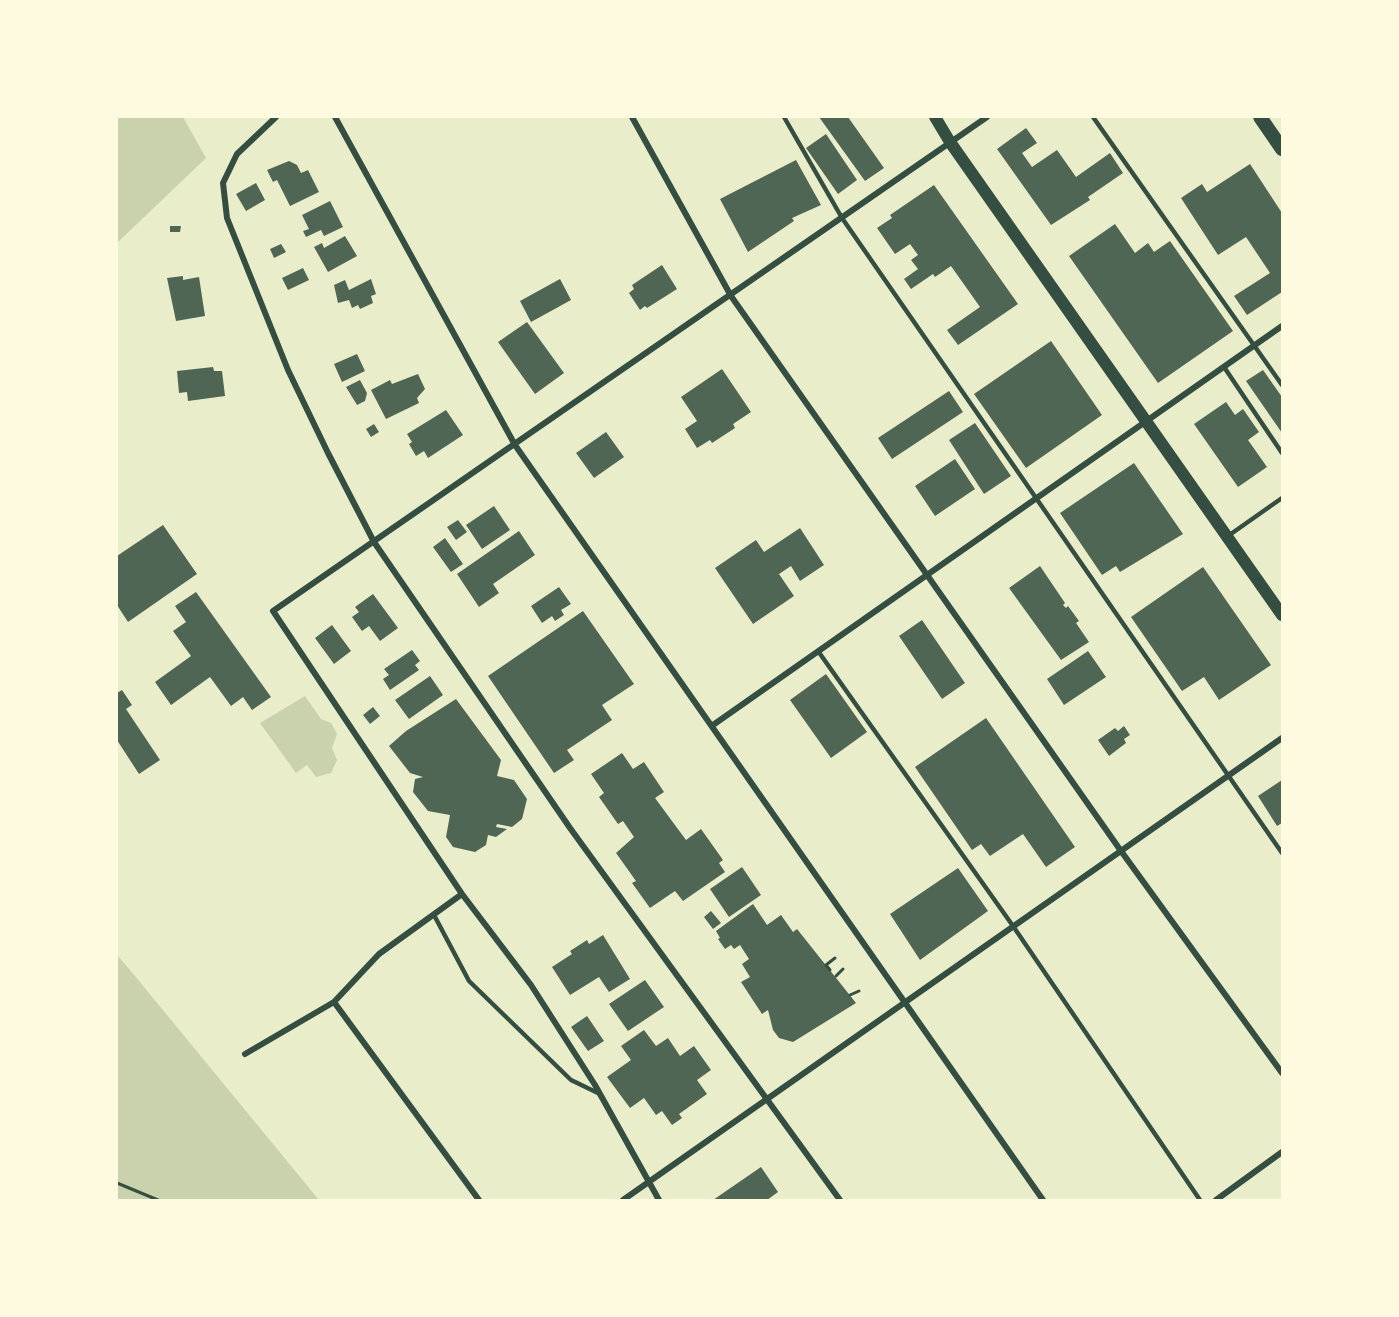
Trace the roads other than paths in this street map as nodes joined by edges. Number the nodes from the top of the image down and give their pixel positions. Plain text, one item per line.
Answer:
1 (276, 117) edge
2 (335, 117) edge
3 (632, 117) edge
4 (784, 117) edge
5 (935, 117) edge
6 (987, 117) edge
7 (1093, 117) edge
8 (1260, 117) edge
9 (950, 142) junction
10 (1282, 149) edge
11 (843, 218) junction
12 (731, 296) junction
13 (1282, 326) edge
14 (1254, 345) junction
15 (1224, 367) junction
16 (1282, 385) edge
17 (1148, 421) junction
18 (515, 446) junction
19 (1282, 453) edge
20 (1282, 498) edge
21 (1035, 499) junction
22 (1228, 536) junction
23 (374, 542) junction
24 (928, 574) junction
25 (1282, 615) edge
26 (818, 651) junction
27 (712, 725) junction
28 (1282, 738) edge
29 (1228, 776) junction
30 (1282, 842) edge
31 (1277, 846) junction
32 (1121, 850) junction
33 (1282, 853) edge
34 (462, 894) junction
35 (434, 915) junction
36 (1013, 926) junction
37 (904, 1001) junction
38 (334, 1002) junction
39 (245, 1054) dead end
40 (1282, 1073) edge
41 (600, 1094) junction
42 (765, 1098) junction
43 (1282, 1152) edge
44 (648, 1183) junction
45 (479, 1200) edge
46 (623, 1200) edge
47 (659, 1200) edge
48 (840, 1200) edge
49 (1043, 1200) edge
50 (1200, 1200) edge
51 (1216, 1200) edge

1 - 23 street
2 - 18 street
3 - 12 street
4 - 11 lane
5 - 9 main road
6 - 9 street
7 - 14 lane
8 - 10 main road
9 - 11 street
9 - 17 main road
11 - 12 street
11 - 21 lane
12 - 18 street
12 - 24 street
13 - 14 street
14 - 15 street
14 - 16 lane
15 - 17 street
15 - 19 lane
17 - 21 street
17 - 22 main road
18 - 23 street
18 - 27 street
20 - 22 lane
21 - 24 street
21 - 29 lane
22 - 25 main road
23 - 34 street
23 - 42 street
24 - 26 street
24 - 32 street
26 - 27 street
26 - 36 lane
27 - 37 street
28 - 29 street
29 - 31 lane
29 - 32 street
30 - 31 lane
31 - 33 lane
32 - 36 street
32 - 40 street
34 - 35 street
34 - 41 street
35 - 38 street
35 - 41 lane
36 - 37 street
36 - 50 lane
37 - 42 street
37 - 49 street
38 - 39 street
38 - 45 street
41 - 44 street
42 - 44 street
42 - 48 street
43 - 51 street
44 - 46 street
44 - 47 street

